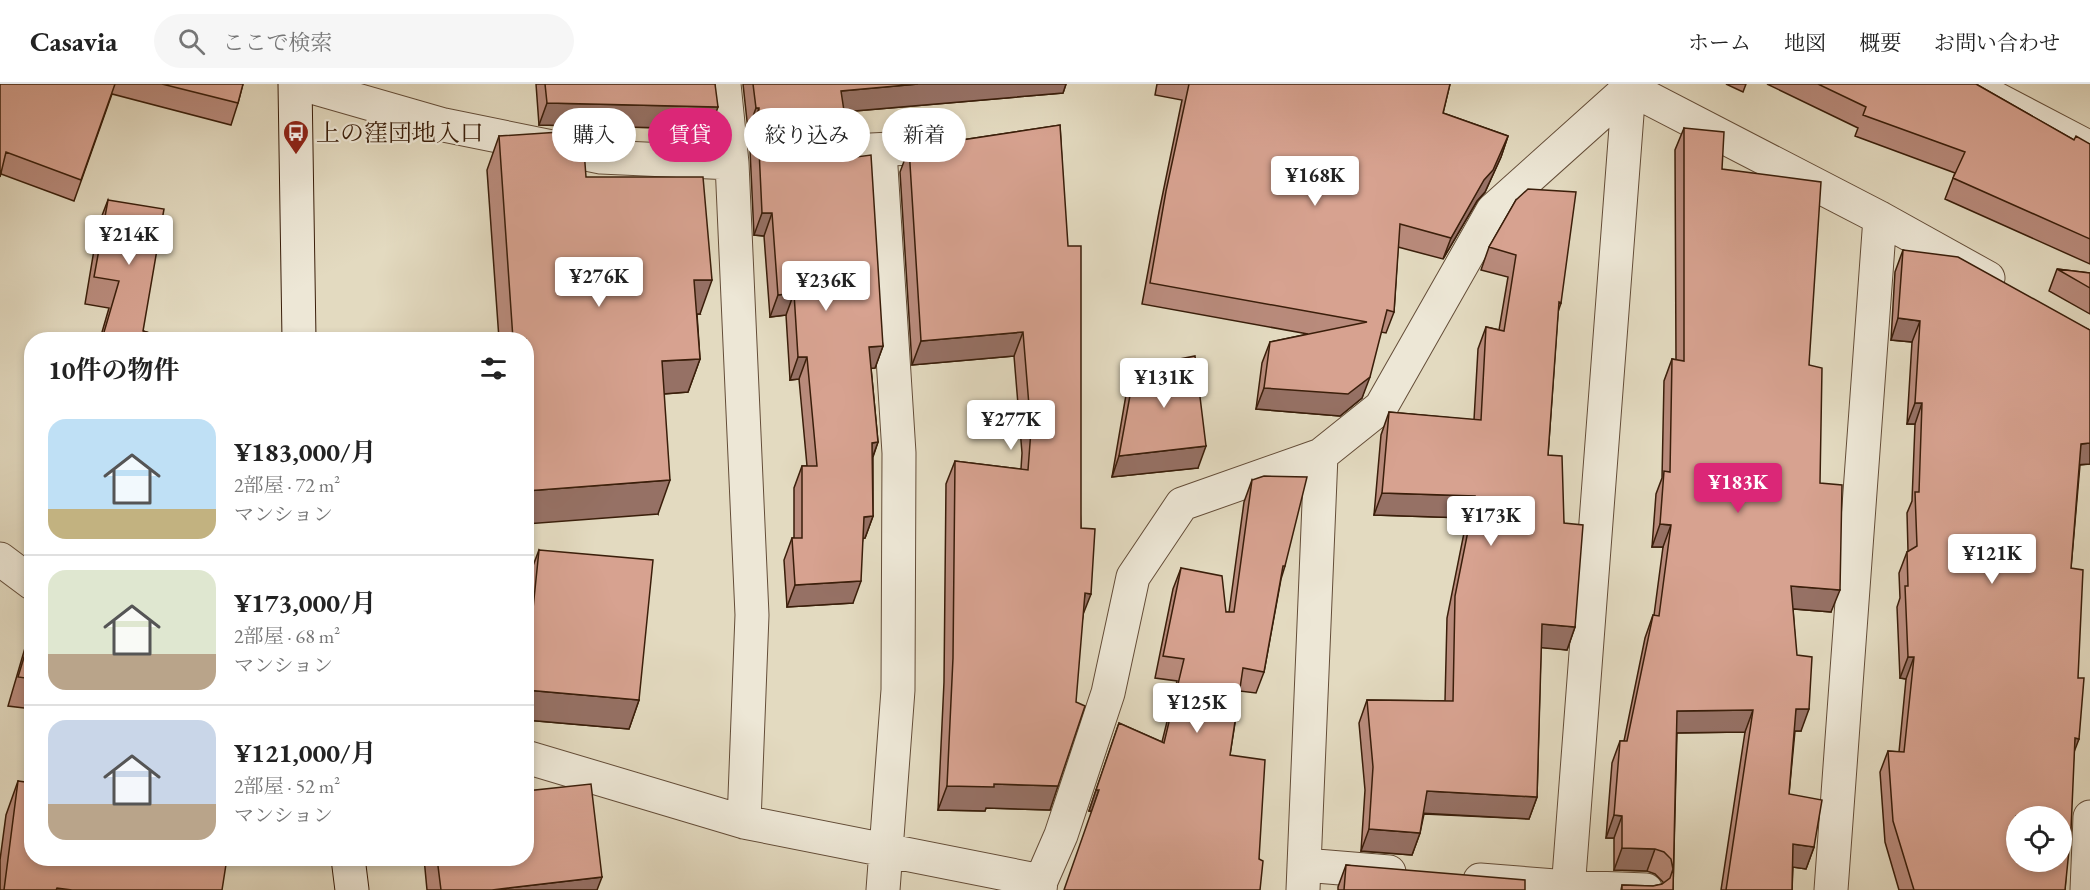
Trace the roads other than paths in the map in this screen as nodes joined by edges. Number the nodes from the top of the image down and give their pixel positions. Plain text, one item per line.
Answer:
1 (295, 84) edge
2 (301, 84) edge
3 (724, 84) edge
4 (1968, 84) edge
5 (1630, 86) edge
6 (2090, 148) edge
7 (870, 151) edge
8 (880, 151) joint
9 (732, 163) junction
10 (1880, 218) junction
11 (2010, 291) edge
12 (299, 332) edge
13 (1322, 454) junction
14 (0, 559) edge
15 (24, 577) edge
16 (534, 759) edge
17 (2090, 817) edge
18 (744, 822) junction
19 (888, 850) junction
20 (349, 866) edge
21 (1419, 875) edge
22 (1304, 878) edge
23 (1453, 878) edge
24 (1040, 885) edge
25 (1568, 888) edge
26 (352, 890) edge
27 (883, 890) edge
28 (1646, 890) edge
29 (1831, 890) edge
30 (2087, 890) edge

1 - 12 street
2 - 9 street
3 - 9 street
4 - 6 street
5 - 10 street
5 - 13 street
5 - 25 street
7 - 8 street
8 - 19 street
9 - 18 street
10 - 11 street
10 - 29 street
13 - 22 street
13 - 24 street
14 - 15 street
16 - 18 street
17 - 30 street
18 - 19 street
19 - 24 street
19 - 27 street
20 - 26 street
21 - 22 street
23 - 25 street
25 - 28 street

